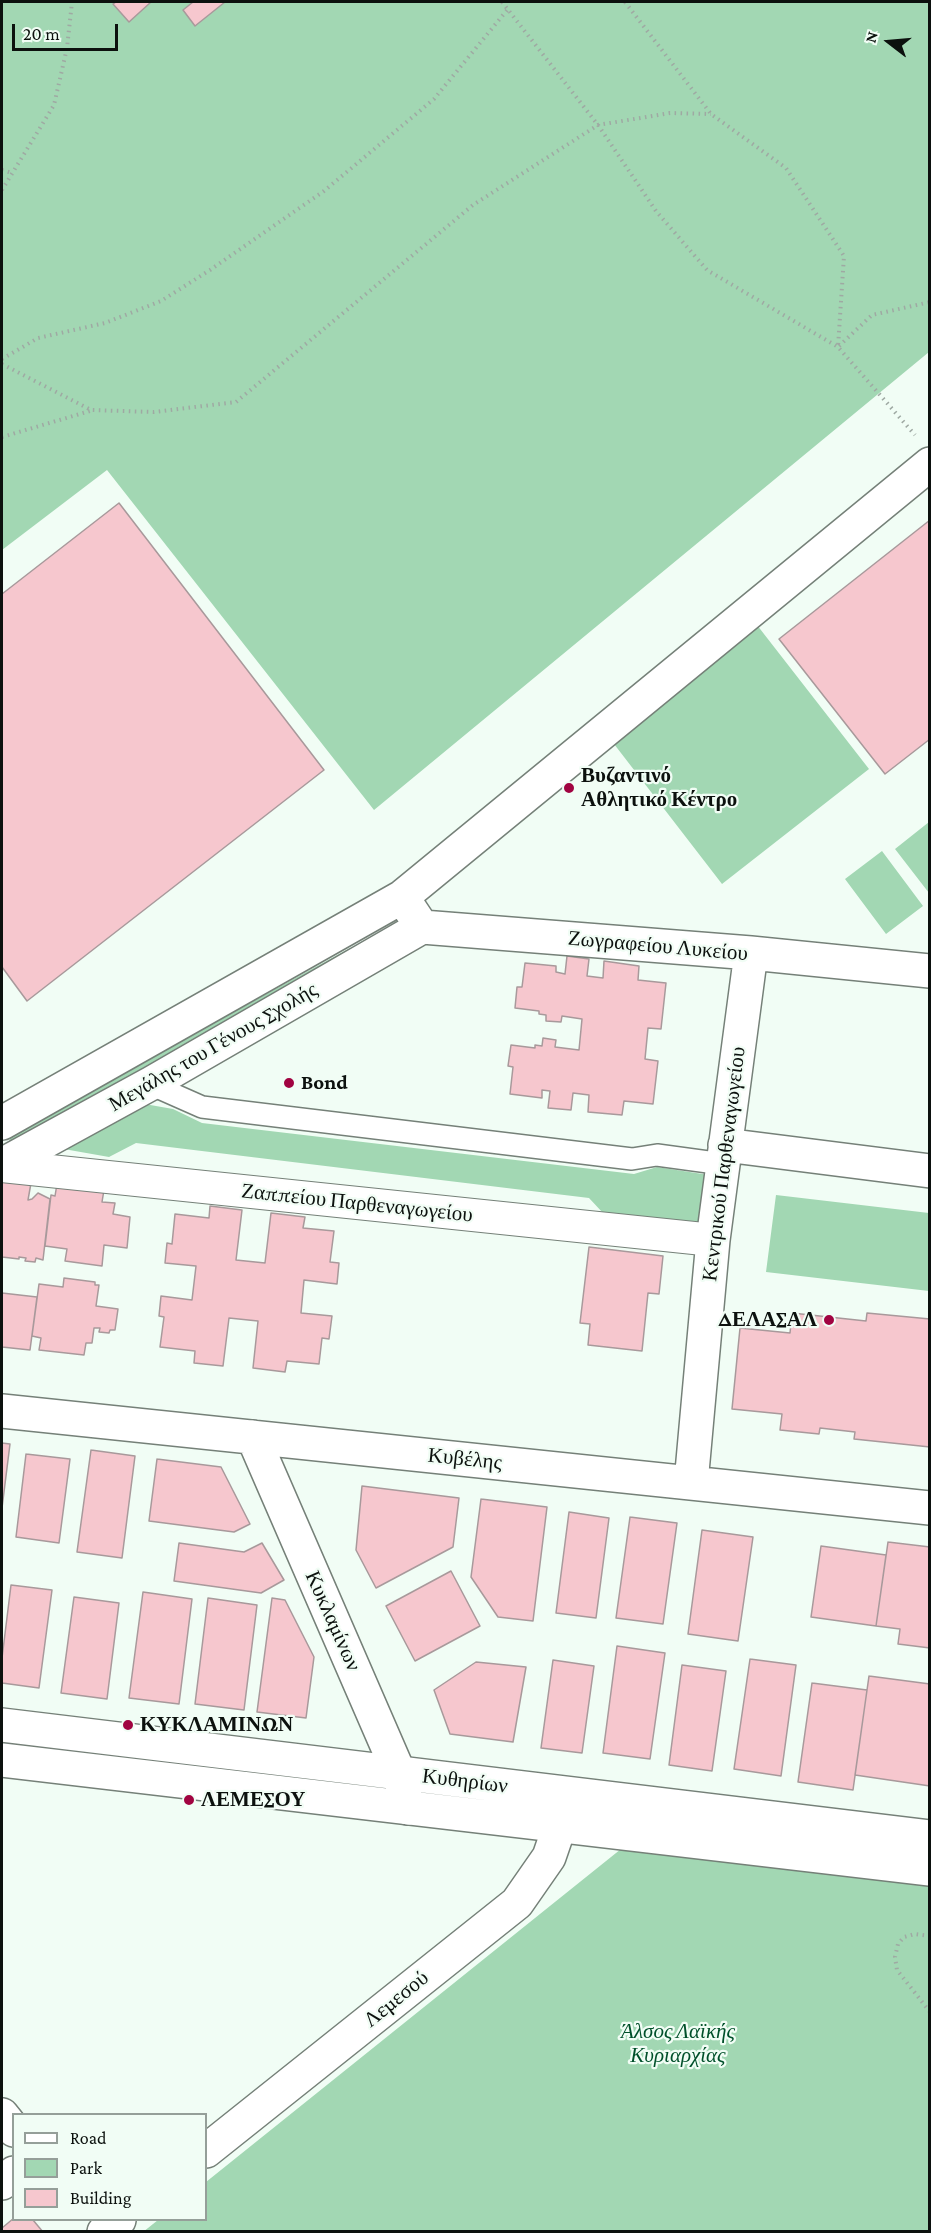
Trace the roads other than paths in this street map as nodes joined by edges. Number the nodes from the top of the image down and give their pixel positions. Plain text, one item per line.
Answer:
1 (926, 453) edge
2 (402, 897) junction
3 (422, 927) junction
4 (751, 953) junction
5 (930, 971) edge
6 (150, 1084) junction
7 (2, 1123) edge
8 (724, 1155) junction
9 (2, 1165) edge
10 (930, 1171) edge
11 (713, 1240) junction
12 (2, 1411) edge
13 (253, 1437) junction
14 (691, 1483) junction
15 (930, 1508) edge
16 (2, 1725) edge
17 (2, 1760) edge
18 (399, 1773) junction
19 (408, 1808) junction
20 (560, 1825) junction
21 (930, 1837) edge
22 (930, 1869) edge
23 (2, 2115) edge
24 (12, 2128) edge
25 (207, 2150) edge
26 (118, 2221) edge
27 (104, 2232) edge

1 - 2 street, Μεγάλης του Γένους Σχολής
2 - 3 street
2 - 7 street, Μεγάλης του Γένους Σχολής
3 - 4 street, Ζωγραφείου Λυκείου
3 - 6 street, Μεγάλης του Γένους Σχολής
4 - 5 street, Ζωγραφείου Λυκείου
4 - 8 street, Κεντρικού Παρθεναγωγείου
6 - 8 lane
6 - 9 street, Μεγάλης του Γένους Σχολής
8 - 10 street
8 - 11 street, Κεντρικού Παρθεναγωγείου
9 - 11 street, Ζαππείου Παρθεναγωγείου
11 - 14 street, Κεντρικού Παρθεναγωγείου
12 - 13 street, Κυβέλης
13 - 14 street, Κυβέλης
13 - 18 street, Κυκλαμίνων
14 - 15 street, Κυβέλης
16 - 18 street, Κυθηρίων
17 - 19 street, Κυθηρίων
18 - 19 street, Κυκλαμίνων
18 - 21 street, Κυθηρίων
19 - 20 street, Κυθηρίων
20 - 22 street, Κυθηρίων
20 - 25 street, Λεμεσού
23 - 24 street
26 - 27 street

